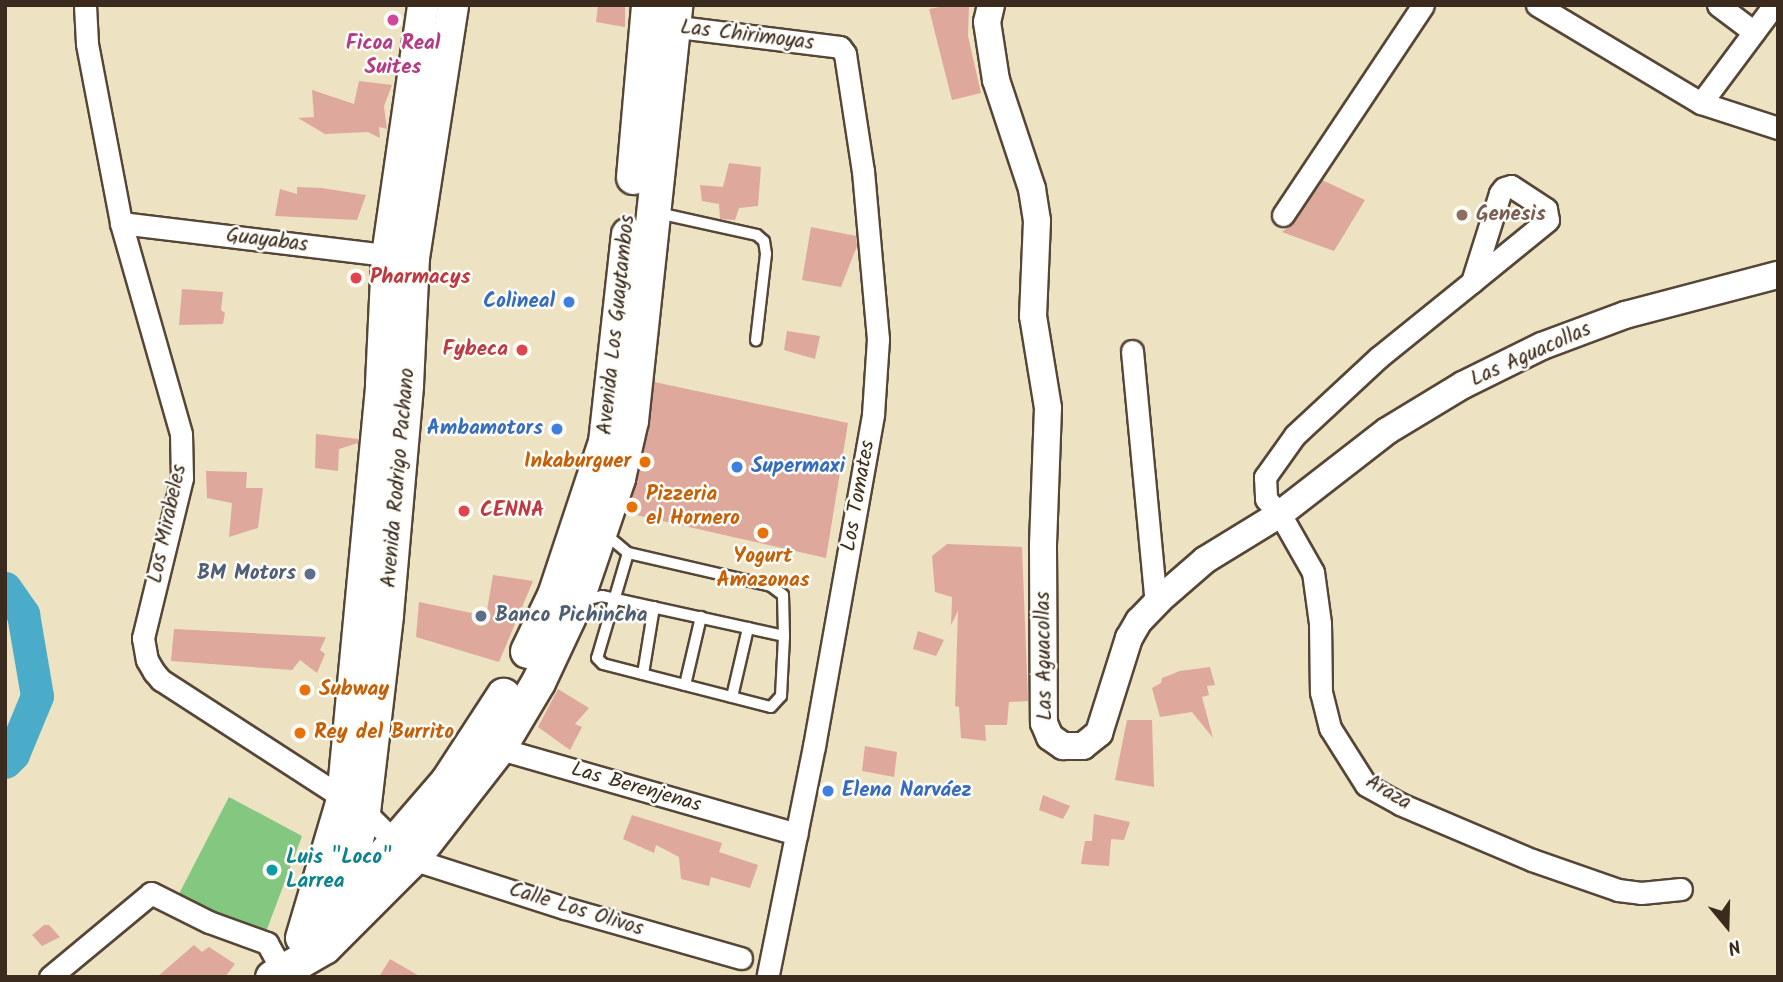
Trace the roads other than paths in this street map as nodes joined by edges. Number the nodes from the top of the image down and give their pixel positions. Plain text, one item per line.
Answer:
1 (85, 5) edge
2 (423, 5) edge
3 (453, 5) edge
4 (991, 5) edge
5 (1423, 5) edge
6 (1536, 5) edge
7 (1718, 5) edge
8 (1774, 5) edge
9 (660, 15) edge
10 (1754, 32) junction
11 (845, 54) joint
12 (1701, 103) junction
13 (1778, 128) edge
14 (641, 210) junction
15 (1283, 215) dead end
16 (121, 223) junction
17 (400, 257) junction
18 (1778, 275) edge
19 (1472, 282) dead end
20 (756, 340) dead end
21 (1132, 351) dead end
22 (619, 421) junction
23 (1280, 514) junction
24 (601, 530) junction
25 (628, 552) junction
26 (565, 598) junction
27 (613, 598) junction
28 (1156, 604) junction
29 (654, 607) junction
30 (701, 617) junction
31 (748, 628) junction
32 (784, 636) junction
33 (554, 649) junction
34 (643, 674) junction
35 (685, 685) junction
36 (732, 697) junction
37 (487, 745) junction
38 (353, 806) junction
39 (797, 834) junction
40 (403, 850) junction
41 (1681, 889) dead end
42 (338, 906) junction
43 (313, 943) junction
44 (741, 958) dead end
45 (280, 974) edge
46 (768, 975) edge
47 (50, 977) edge

1 - 16 street, Los Mirabeles
2 - 17 main road, Avenida Rodrigo Pachano
3 - 17 main road, Avenida Rodrigo Pachano
4 - 28 street, Las Aguacollas
5 - 15 street
6 - 12 street
7 - 10 street
8 - 10 street
9 - 11 street, Las Chirimoyas
9 - 14 main road, Avenida Los Guaytambos
10 - 12 street
11 - 39 street, Los Tomates
12 - 13 street
14 - 20 lane
14 - 22 main road, Avenida Los Guaytambos
16 - 17 street, Guayabas
16 - 38 street, Los Mirabeles
17 - 38 main road, Avenida Rodrigo Pachano
18 - 23 street, Las Aguacollas
19 - 23 street, Araza
21 - 28 street
22 - 24 main road, Avenida Los Guaytambos
22 - 26 main road, Avenida Los Guaytambos
23 - 28 street, Las Aguacollas
23 - 41 street, Araza
24 - 25 lane
24 - 26 main road, Avenida Los Guaytambos
25 - 27 lane
25 - 32 lane
26 - 33 main road, Avenida Los Guaytambos
26 - 37 main road, Avenida Los Guaytambos
27 - 29 lane
27 - 33 lane
27 - 34 lane
29 - 30 lane
29 - 34 lane
30 - 31 lane
30 - 35 lane
31 - 32 lane
31 - 36 lane
32 - 36 lane
33 - 37 main road, Avenida Los Guaytambos
34 - 35 lane
35 - 36 lane
37 - 39 street, Las Berenjenas
37 - 40 main road, Avenida Los Guaytambos
38 - 40 street, Los Mirabeles
38 - 42 main road, Avenida Rodrigo Pachano
38 - 43 main road, Avenida Rodrigo Pachano
39 - 46 street, Los Tomates
40 - 42 main road, Avenida Los Guaytambos
40 - 43 main road, Avenida Los Guaytambos
40 - 44 street, Calle Los Olivos
42 - 43 main road, Avenida Los Guaytambos
43 - 45 main road, Avenida Los Guaytambos
45 - 47 street

